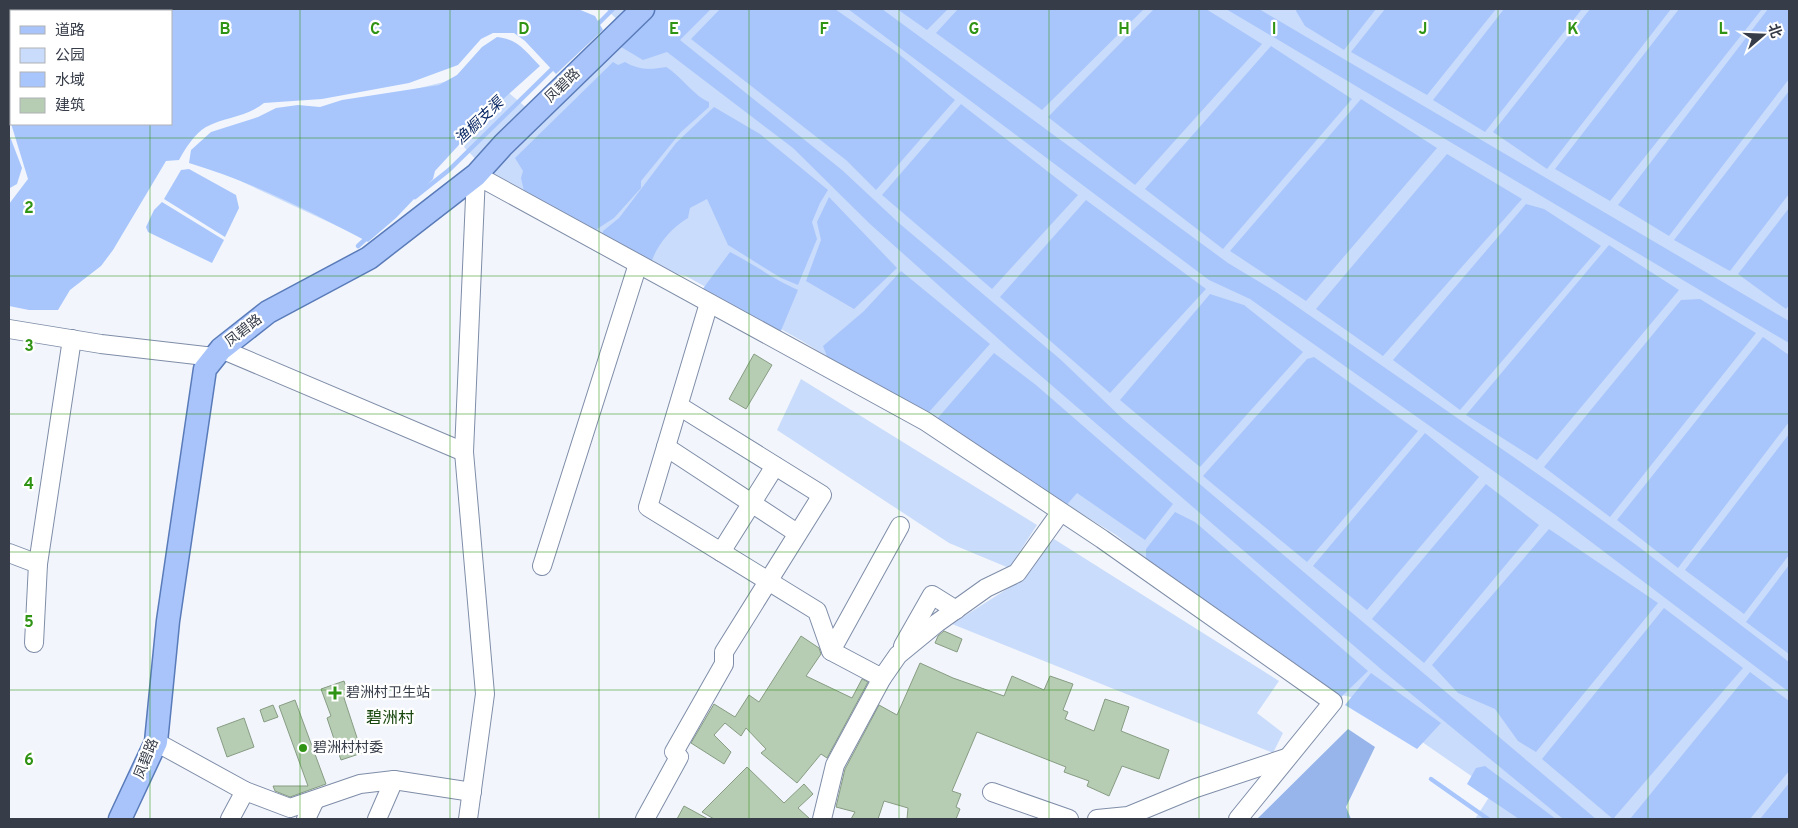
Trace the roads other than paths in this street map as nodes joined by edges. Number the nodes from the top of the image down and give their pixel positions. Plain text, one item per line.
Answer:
1 (643, 9) edge
2 (476, 175) junction
3 (638, 264) junction
4 (710, 303) junction
5 (9, 329) edge
6 (72, 339) junction
7 (218, 353) junction
8 (679, 406) junction
9 (666, 448) junction
10 (464, 452) junction
11 (775, 466) junction
12 (752, 503) junction
13 (1060, 513) junction
14 (900, 526) dead end
15 (798, 533) junction
16 (721, 552) junction
17 (9, 553) edge
18 (38, 564) junction
19 (542, 566) dead end
20 (767, 580) junction
21 (956, 610) junction
22 (34, 644) dead end
23 (831, 651) junction
24 (898, 655) junction
25 (882, 678) junction
26 (156, 742) junction
27 (1288, 757) junction
28 (394, 780) junction
29 (245, 791) junction
30 (472, 792) junction
31 (992, 792) dead end
32 (316, 800) junction
33 (120, 819) edge
34 (230, 819) edge
35 (306, 819) edge
36 (377, 819) edge
37 (468, 819) edge
38 (645, 819) edge
39 (822, 819) edge
40 (1069, 819) edge
41 (1097, 819) edge
42 (1238, 819) edge

1 - 2 main road, 凤碧路
2 - 3 street
2 - 7 main road, 凤碧路
2 - 10 street
3 - 4 street
3 - 19 street
4 - 8 street
4 - 13 street
5 - 6 street
6 - 7 street
6 - 18 street
7 - 10 street
7 - 26 main road, 凤碧路
8 - 9 street
8 - 11 street
9 - 12 street
9 - 16 street
10 - 30 street
11 - 12 street
11 - 15 street
12 - 15 street
12 - 16 street
13 - 21 street
13 - 27 street
14 - 23 street
15 - 20 street
16 - 20 street
17 - 18 street
18 - 22 street
20 - 23 street
20 - 38 street
21 - 24 street
21 - 24 street
23 - 25 street
24 - 25 street
25 - 39 street
26 - 29 street
26 - 33 main road, 凤碧路
27 - 41 street
27 - 42 street
28 - 30 street
28 - 32 street
28 - 36 street
29 - 32 street
29 - 34 street
30 - 37 street
31 - 40 street
32 - 35 street

